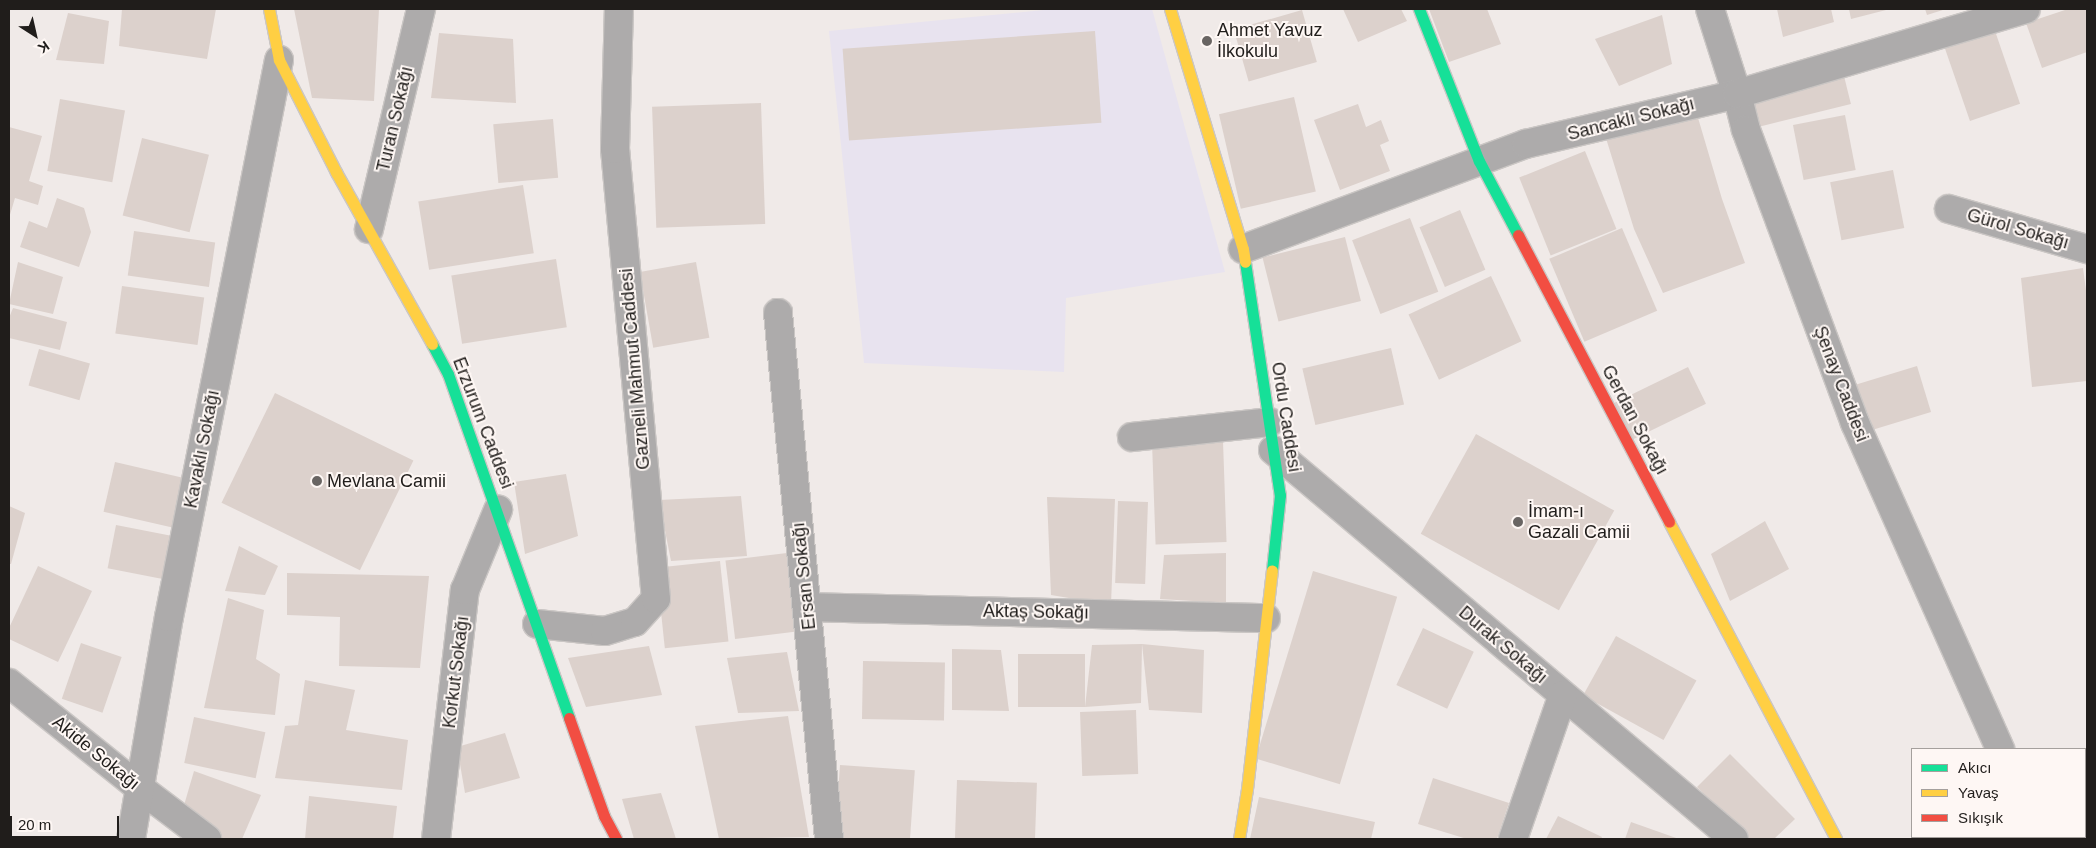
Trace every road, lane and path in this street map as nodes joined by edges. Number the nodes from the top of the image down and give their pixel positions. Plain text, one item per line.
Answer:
1 (269, 9) edge
2 (421, 9) edge
3 (619, 9) edge
4 (1170, 9) edge
5 (1419, 9) edge
6 (1710, 9) edge
7 (2026, 9) edge
8 (279, 60) junction
9 (1737, 94) junction
10 (1479, 162) junction
11 (1949, 209) dead end
12 (370, 229) junction
13 (1243, 249) junction
14 (2087, 249) edge
15 (778, 313) dead end
16 (1269, 422) junction
17 (1132, 437) dead end
18 (1273, 450) junction
19 (498, 510) junction
20 (806, 606) junction
21 (1266, 618) junction
22 (537, 624) junction
23 (9, 683) edge
24 (1563, 695) junction
25 (2000, 748) edge
26 (141, 790) junction
27 (131, 839) edge
28 (207, 839) edge
29 (436, 839) edge
30 (616, 839) edge
31 (829, 839) edge
32 (1239, 839) edge
33 (1513, 839) edge
34 (1734, 839) edge
35 (1836, 839) edge

1 - 8 street, Erzurum Caddesi
2 - 12 street, Turan Sokağı
3 - 22 street, Gazneli Mahmut Caddesi
4 - 13 street, Ordu Caddesi
5 - 10 street, Gerdan Sokağı
6 - 9 street, Şenay Caddesi
7 - 9 street, Sancaklı Sokağı
8 - 12 street, Erzurum Caddesi
8 - 26 street, Kavaklı Sokağı
9 - 10 street, Sancaklı Sokağı
9 - 25 street, Şenay Caddesi
10 - 13 street, Sancaklı Sokağı
10 - 35 street, Gerdan Sokağı
11 - 14 street, Gürol Sokağı
12 - 19 street, Erzurum Caddesi
13 - 16 street, Ordu Caddesi
15 - 20 street, Ersan Sokağı
16 - 17 street
16 - 18 street, Ordu Caddesi
18 - 21 street, Ordu Caddesi
18 - 24 street, Durak Sokağı
19 - 22 street, Erzurum Caddesi
19 - 29 street, Korkut Sokağı
20 - 21 street, Aktaş Sokağı
20 - 31 street, Ersan Sokağı
21 - 32 street, Ordu Caddesi
22 - 30 street, Erzurum Caddesi
23 - 26 street, Akide Sokağı
24 - 33 street
24 - 34 street, Durak Sokağı
26 - 27 street, Kavaklı Sokağı
26 - 28 street, Akide Sokağı

